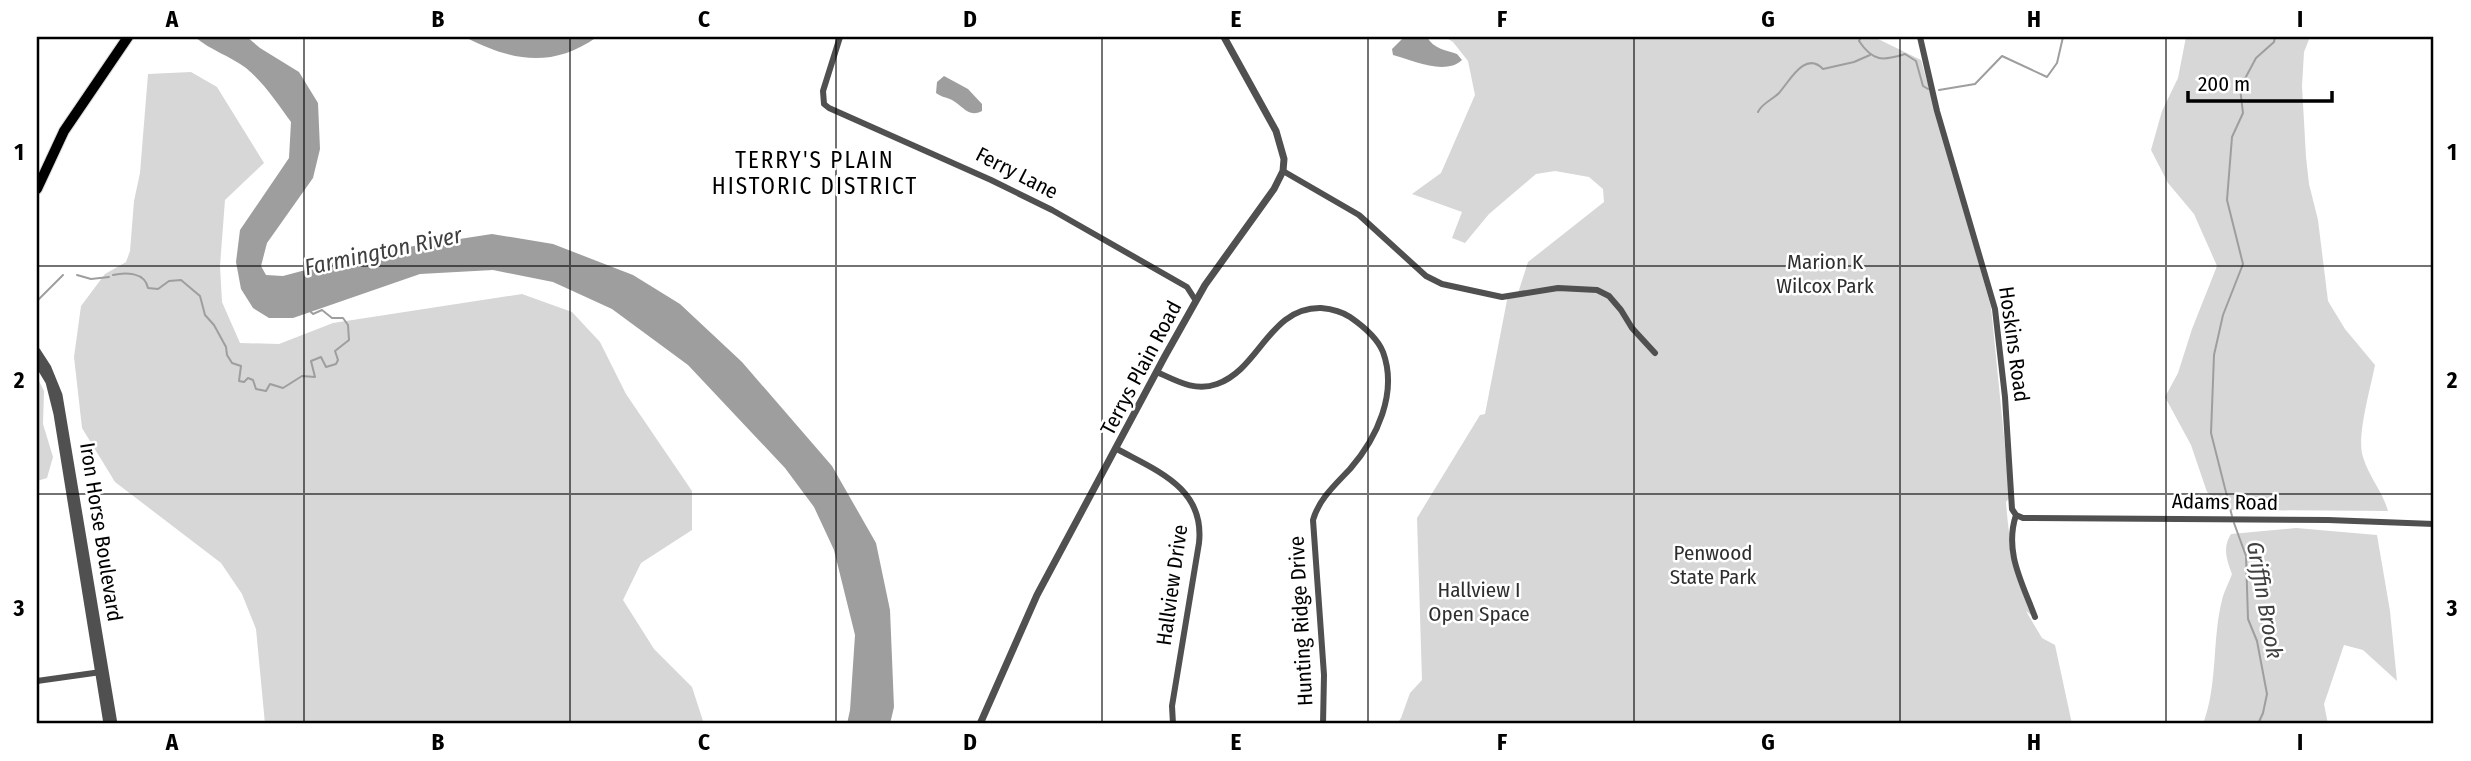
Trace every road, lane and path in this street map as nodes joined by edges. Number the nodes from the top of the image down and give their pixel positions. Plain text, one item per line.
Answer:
1 (128, 37) edge
2 (840, 37) edge
3 (1224, 37) edge
4 (1920, 37) edge
5 (1283, 171) junction
6 (37, 189) edge
7 (1205, 285) junction
8 (1187, 287) junction
9 (1196, 301) junction
10 (37, 351) edge
11 (1655, 354) dead end
12 (37, 362) edge
13 (1157, 372) junction
14 (1117, 449) junction
15 (2016, 515) junction
16 (2434, 524) edge
17 (2035, 617) dead end
18 (103, 672) junction
19 (37, 681) edge
20 (107, 724) edge
21 (114, 724) edge
22 (980, 724) edge
23 (1173, 724) edge
24 (1324, 724) edge

1 - 6 highway
2 - 8 street, Ferry Lane
3 - 5 street
4 - 15 street, Hoskins Road
5 - 7 street, Terrys Plain Road
5 - 11 street
7 - 8 street
7 - 9 street, Terrys Plain Road
8 - 9 street, Ferry Lane
9 - 13 street, Terrys Plain Road
10 - 18 street, Iron Horse Boulevard
12 - 18 street, Iron Horse Boulevard
13 - 14 street, Terrys Plain Road
13 - 24 street, Hunting Ridge Drive
14 - 22 street, Terrys Plain Road
14 - 23 street, Hallview Drive
15 - 16 street, Adams Road
15 - 17 street, Hoskins Road
18 - 19 street
18 - 20 street, Iron Horse Boulevard
18 - 21 street, Iron Horse Boulevard

